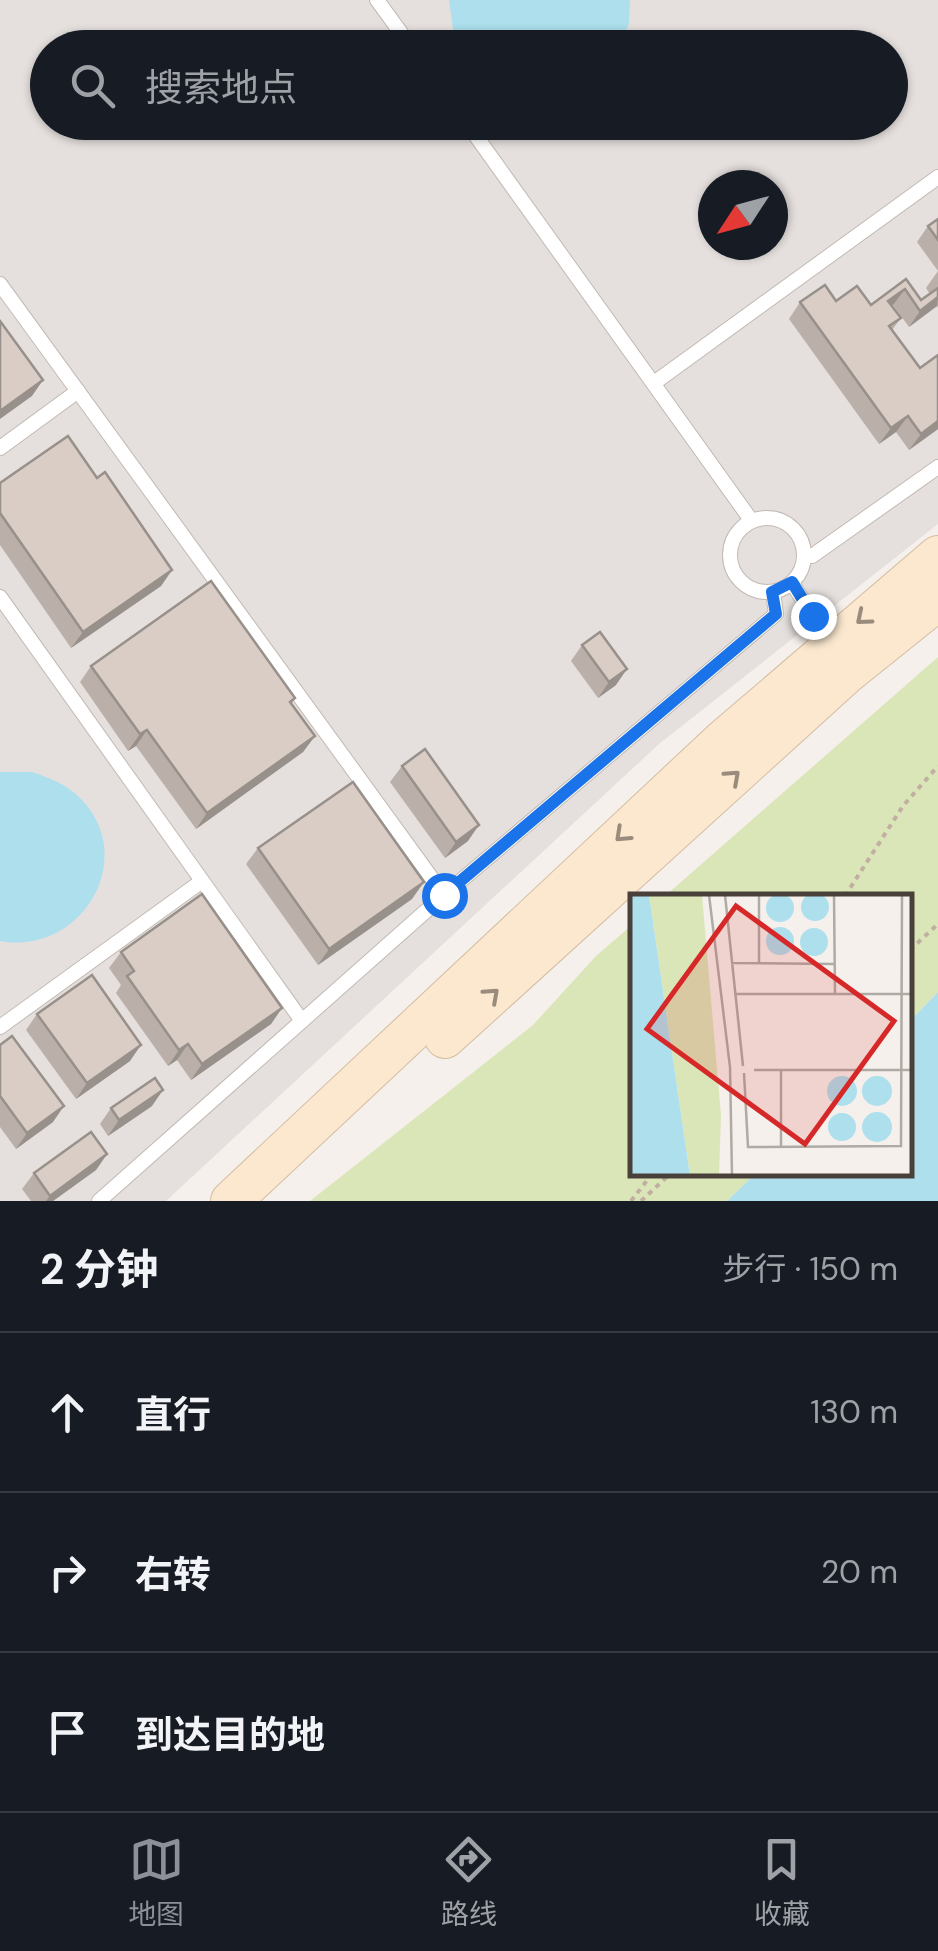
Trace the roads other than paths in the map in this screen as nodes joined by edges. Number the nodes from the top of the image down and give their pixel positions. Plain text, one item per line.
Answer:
1 (377, 0) edge
2 (399, 30) edge
3 (479, 140) edge
4 (938, 176) edge
5 (0, 284) edge
6 (654, 382) junction
7 (78, 391) junction
8 (0, 448) edge
9 (938, 467) edge
10 (751, 520) junction
11 (806, 556) junction
12 (938, 556) edge
13 (792, 582) junction
14 (772, 592) junction
15 (0, 597) edge
16 (938, 600) edge
17 (824, 650) junction
18 (202, 882) junction
19 (444, 895) junction
20 (302, 1021) junction
21 (0, 1028) edge
22 (99, 1201) edge
23 (231, 1201) edge
24 (264, 1201) edge

1 - 2 lane
3 - 6 lane
4 - 6 lane
5 - 7 lane
6 - 10 lane
7 - 8 lane
7 - 19 lane
9 - 11 lane
10 - 11 lane
10 - 14 lane
11 - 13 lane
12 -> 17 main road
13 - 14 lane
13 - 17 lane
14 - 19 lane
15 - 18 lane
24 -> 16 main road
17 -> 23 main road
18 - 20 lane
18 - 21 lane
19 - 20 lane
20 - 22 lane

